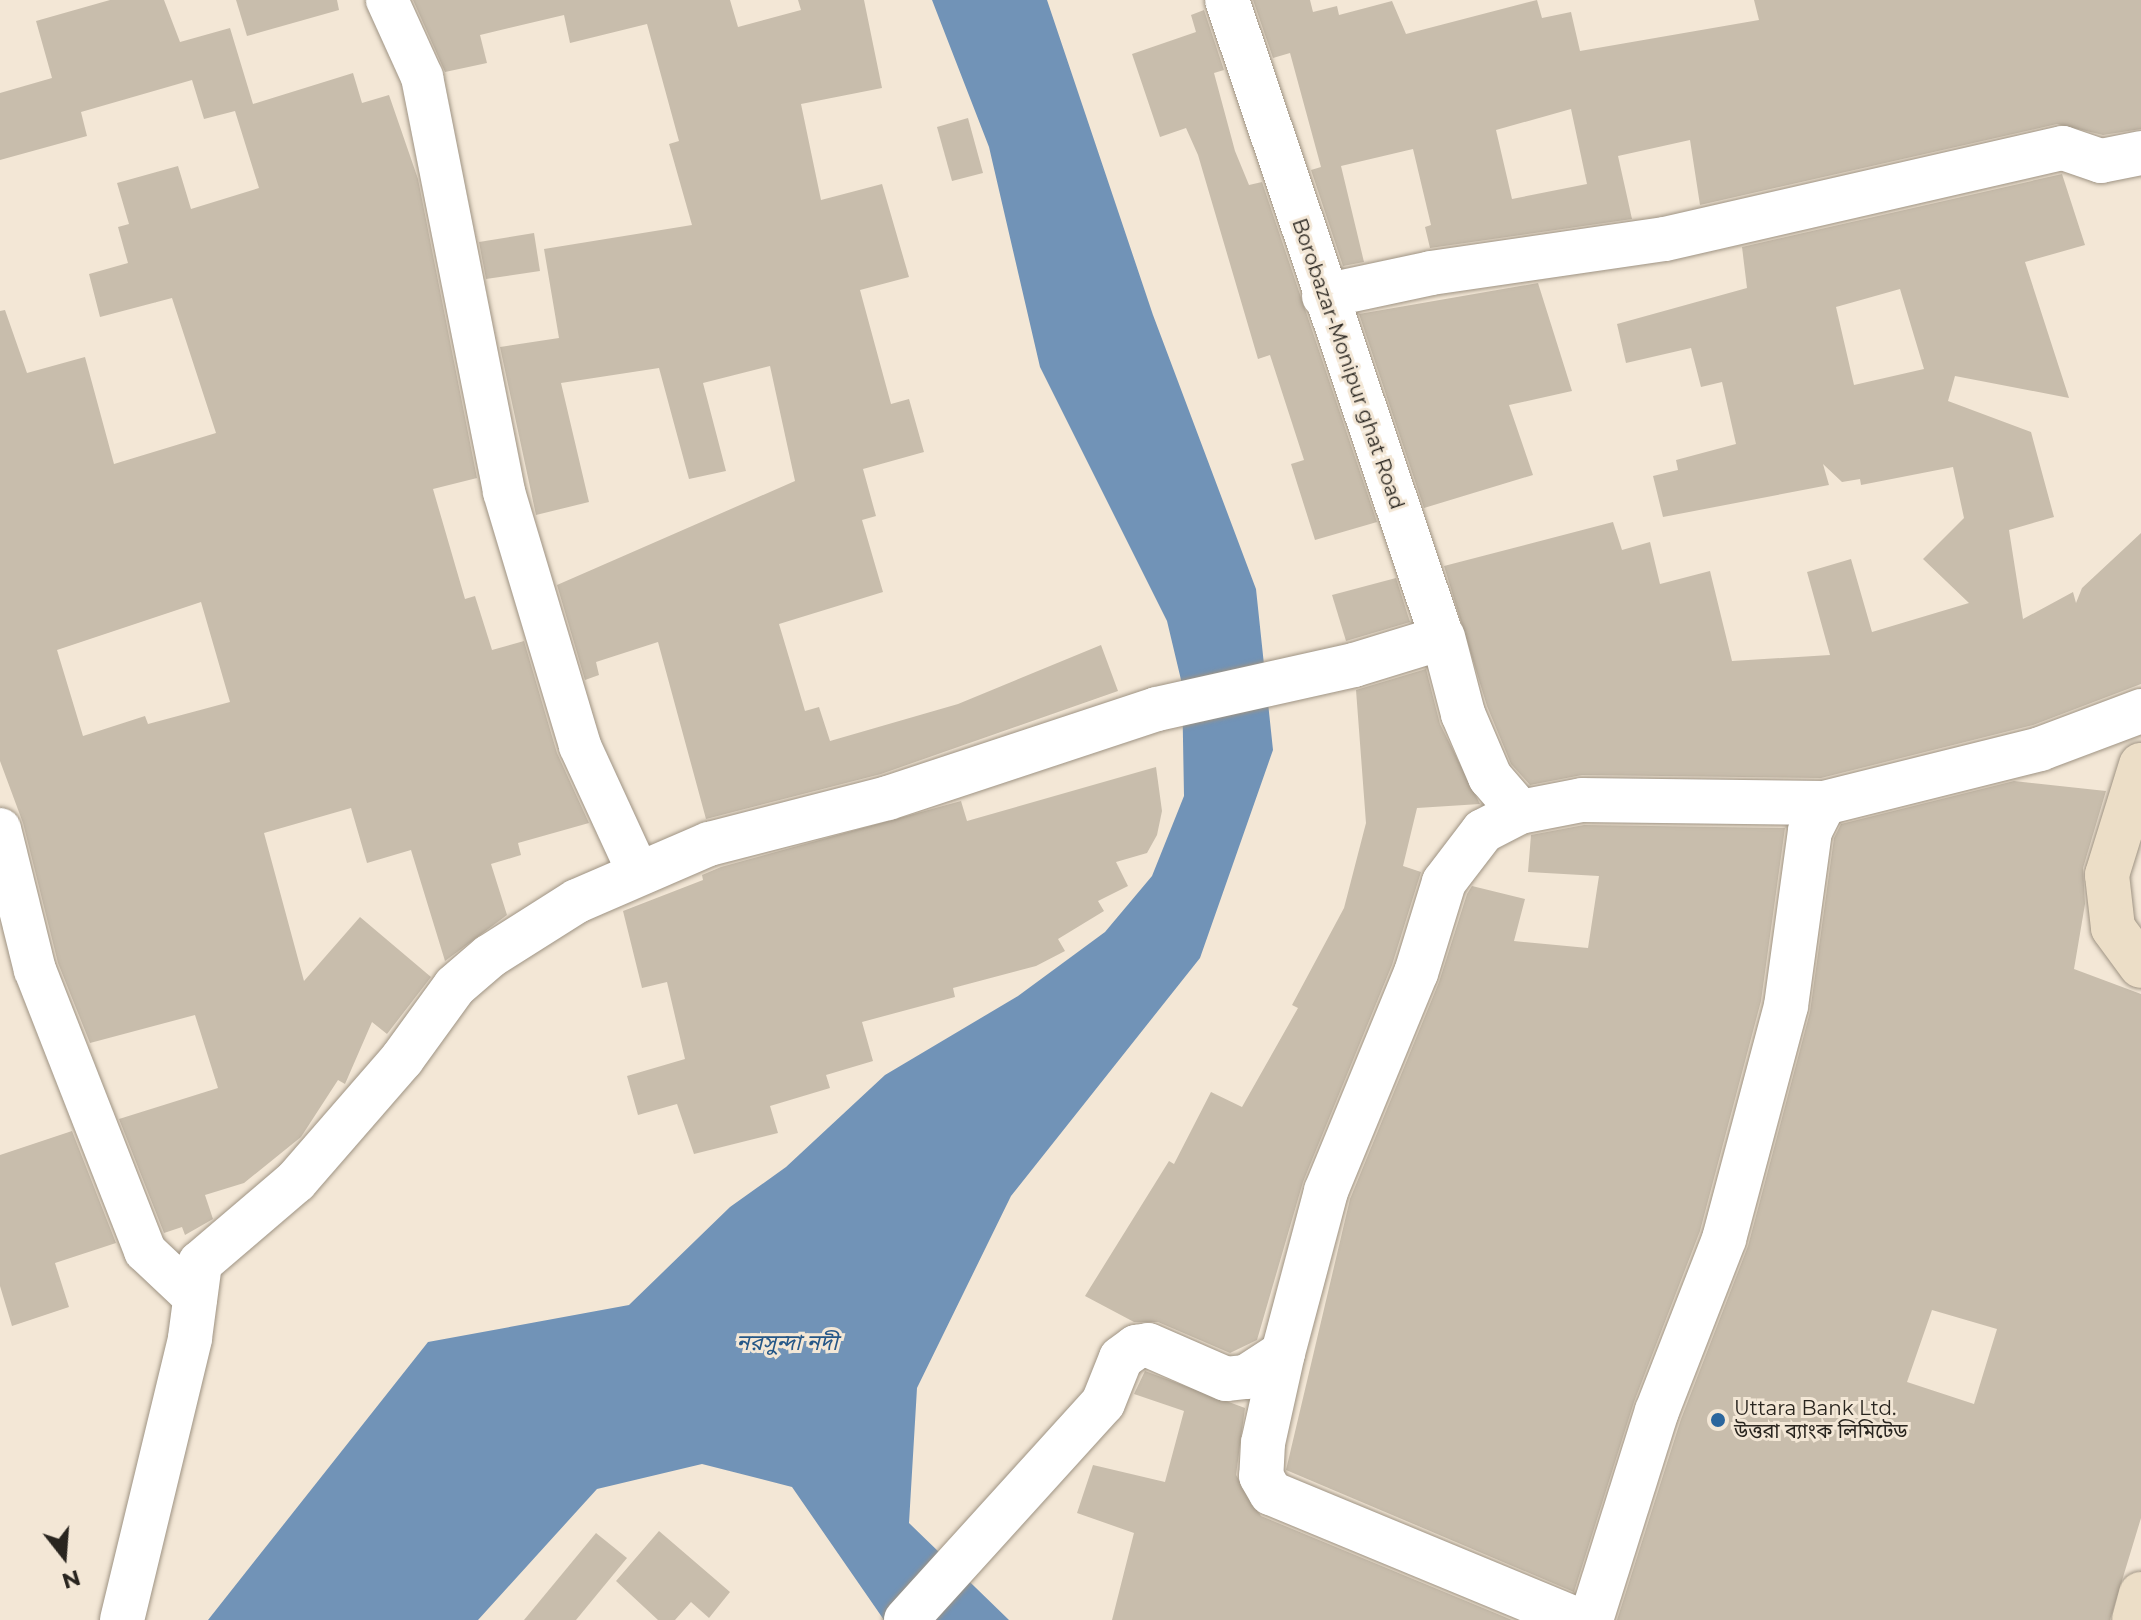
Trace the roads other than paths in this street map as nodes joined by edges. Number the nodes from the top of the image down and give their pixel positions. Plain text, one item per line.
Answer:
1 (387, 0) edge
2 (1227, 0) edge
3 (2141, 153) edge
4 (1324, 296) junction
5 (1443, 637) junction
6 (2141, 711) edge
7 (2141, 765) edge
8 (1824, 803) junction
9 (1520, 812) junction
10 (0, 829) edge
11 (639, 874) junction
12 (2141, 966) edge
13 (196, 1299) junction
14 (1283, 1353) junction
15 (2141, 1594) edge
16 (122, 1620) edge
17 (906, 1620) edge
18 (1577, 1620) edge
19 (1591, 1620) edge
20 (2134, 1620) edge

1 - 11 street
2 - 4 street, Borobazar-Monipur ghat Road
3 - 4 street
4 - 5 street, Borobazar-Monipur ghat Road
5 - 9 street, Borobazar-Monipur ghat Road
5 - 11 street
6 - 8 street
7 - 12 main road
8 - 9 street
8 - 19 street
9 - 14 street
10 - 13 street
11 - 13 street
13 - 16 street
14 - 17 street
14 - 18 street
15 - 20 main road

